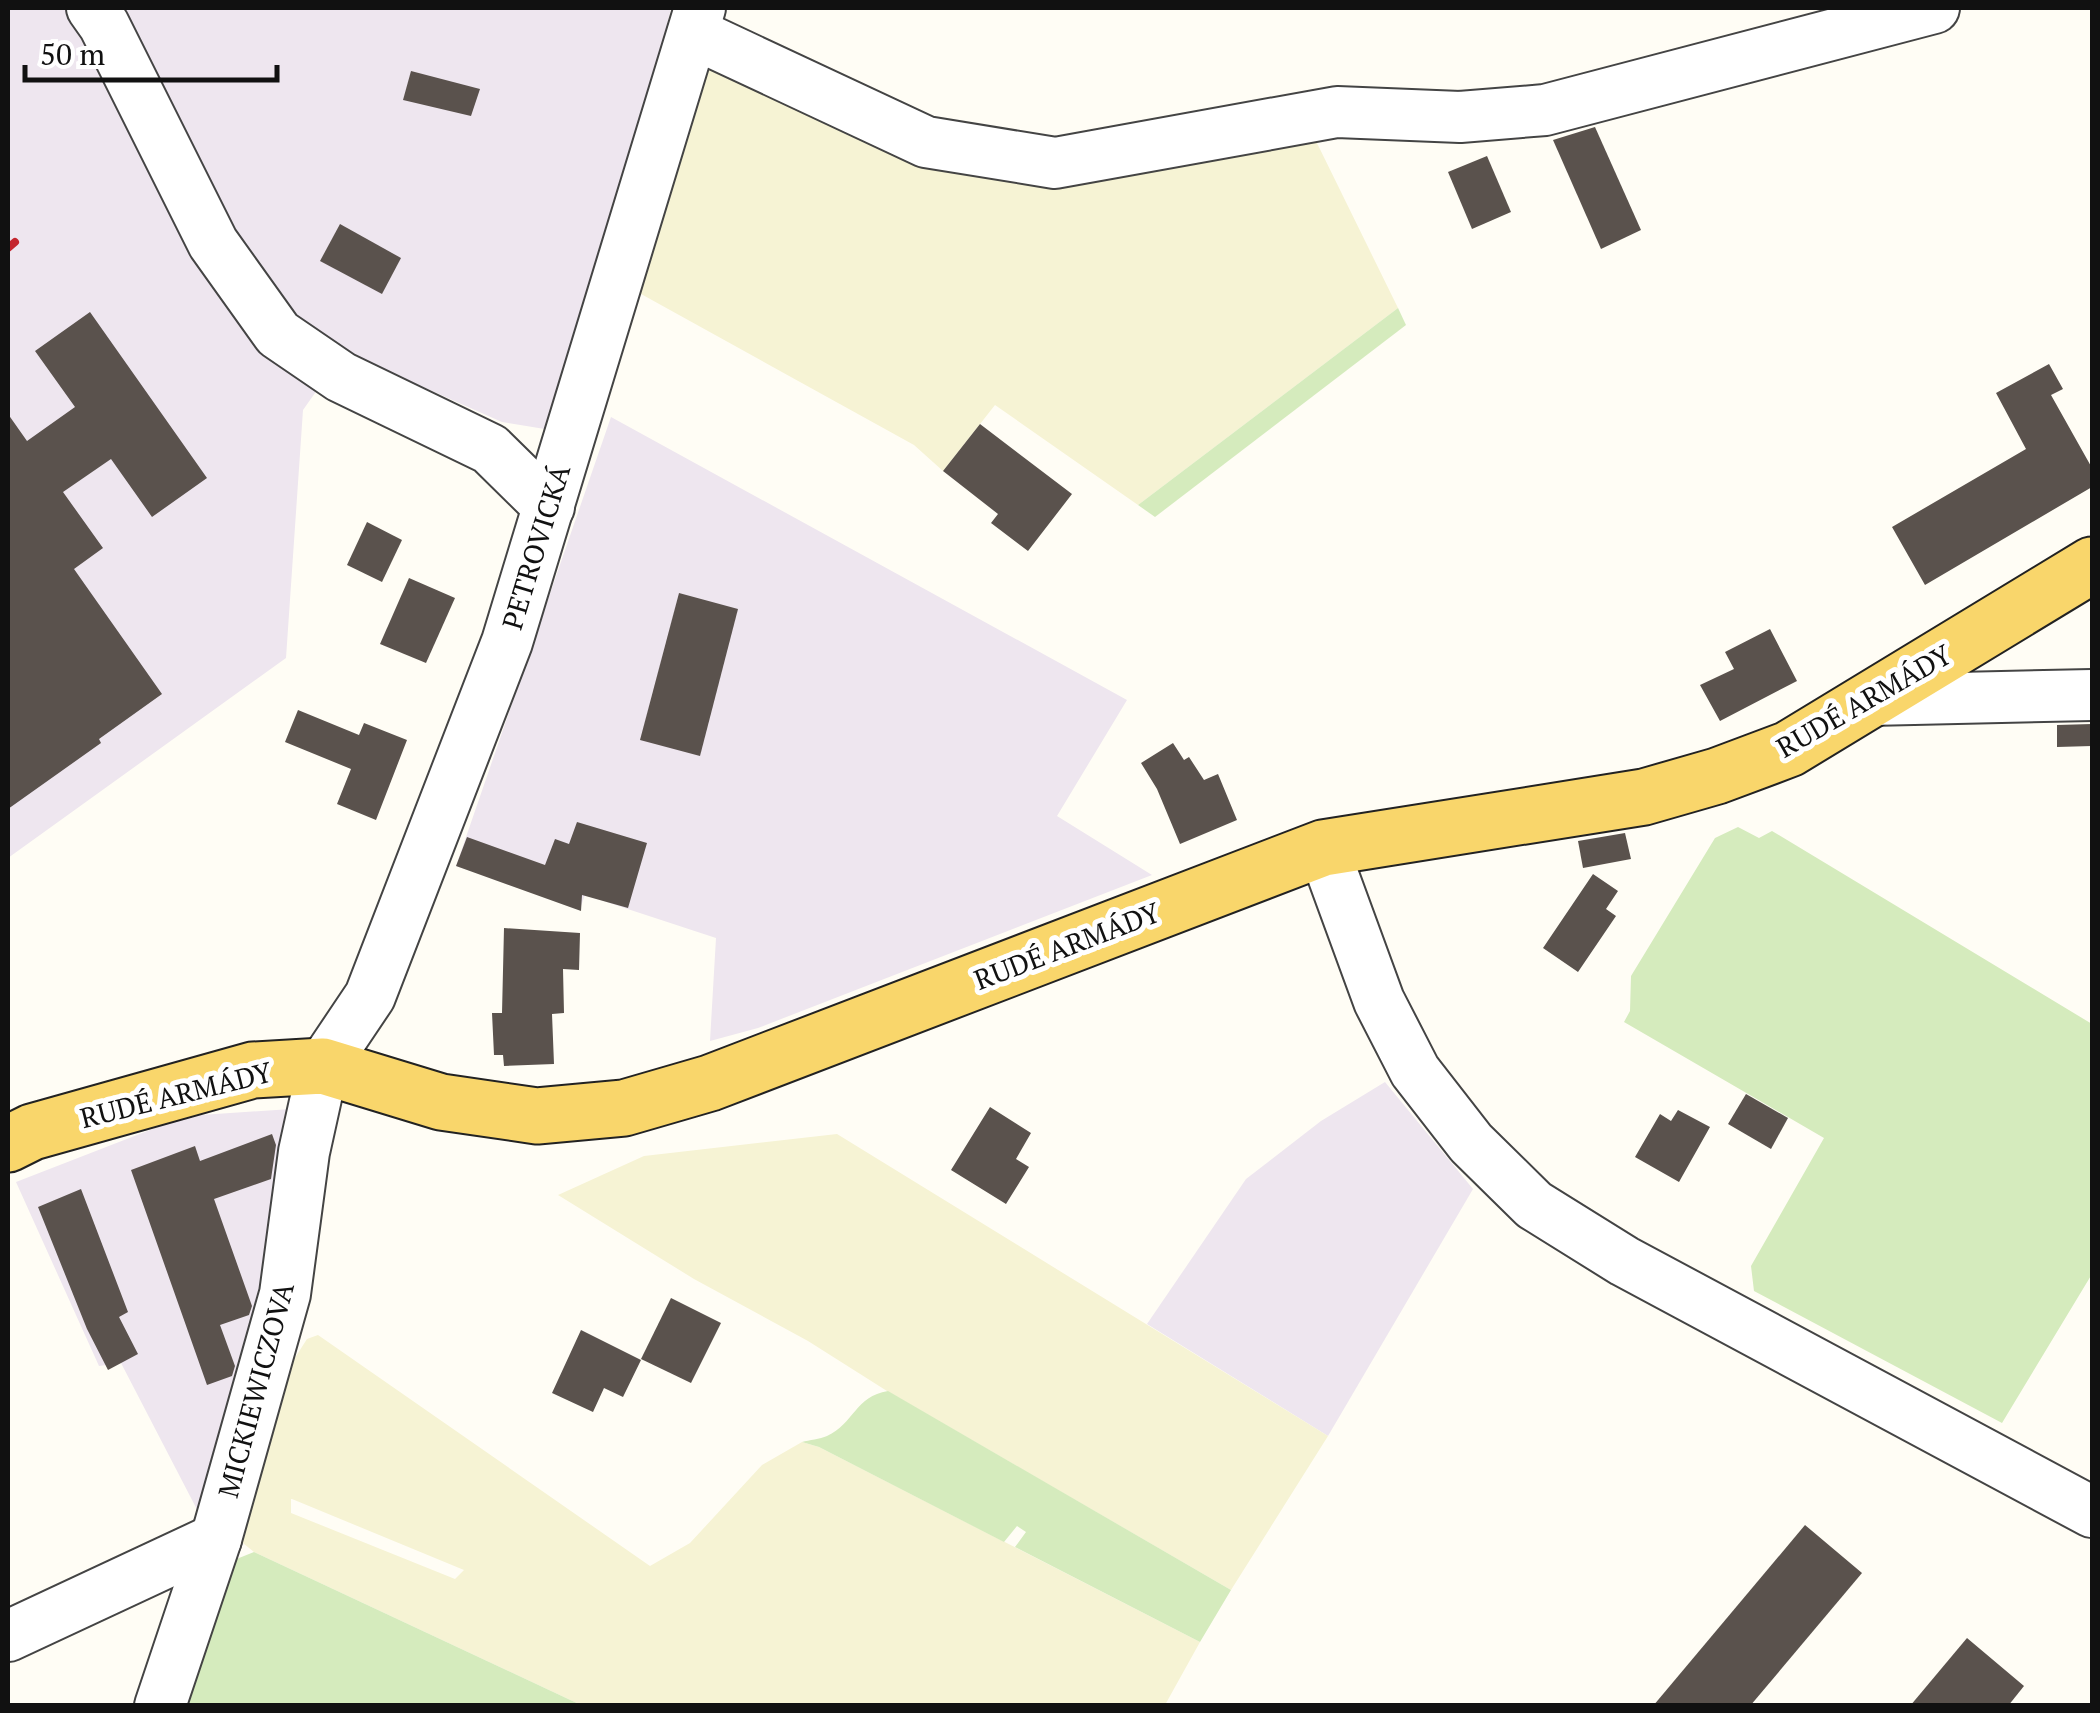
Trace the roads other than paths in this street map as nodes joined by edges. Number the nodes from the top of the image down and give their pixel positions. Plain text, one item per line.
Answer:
1 (92, 8) edge
2 (1934, 8) edge
3 (696, 20) edge
4 (548, 507) junction
5 (2092, 565) edge
6 (2092, 696) edge
7 (1870, 700) junction
8 (1324, 848) junction
9 (323, 1066) junction
10 (8, 1144) edge
11 (2092, 1512) edge
12 (216, 1538) junction
13 (8, 1636) edge
14 (160, 1706) edge

1 - 4 street
2 - 3 street
3 - 4 street, PETROVICKÁ
4 - 9 street, PETROVICKÁ
5 - 7 main road, RUDÉ ARMÁDY
6 - 7 street
7 - 8 main road, RUDÉ ARMÁDY
8 - 9 main road, RUDÉ ARMÁDY
8 - 11 street
9 - 10 main road, RUDÉ ARMÁDY
9 - 12 street, MICKIEWICZOVA
12 - 13 street
12 - 14 street, MICKIEWICZOVA

